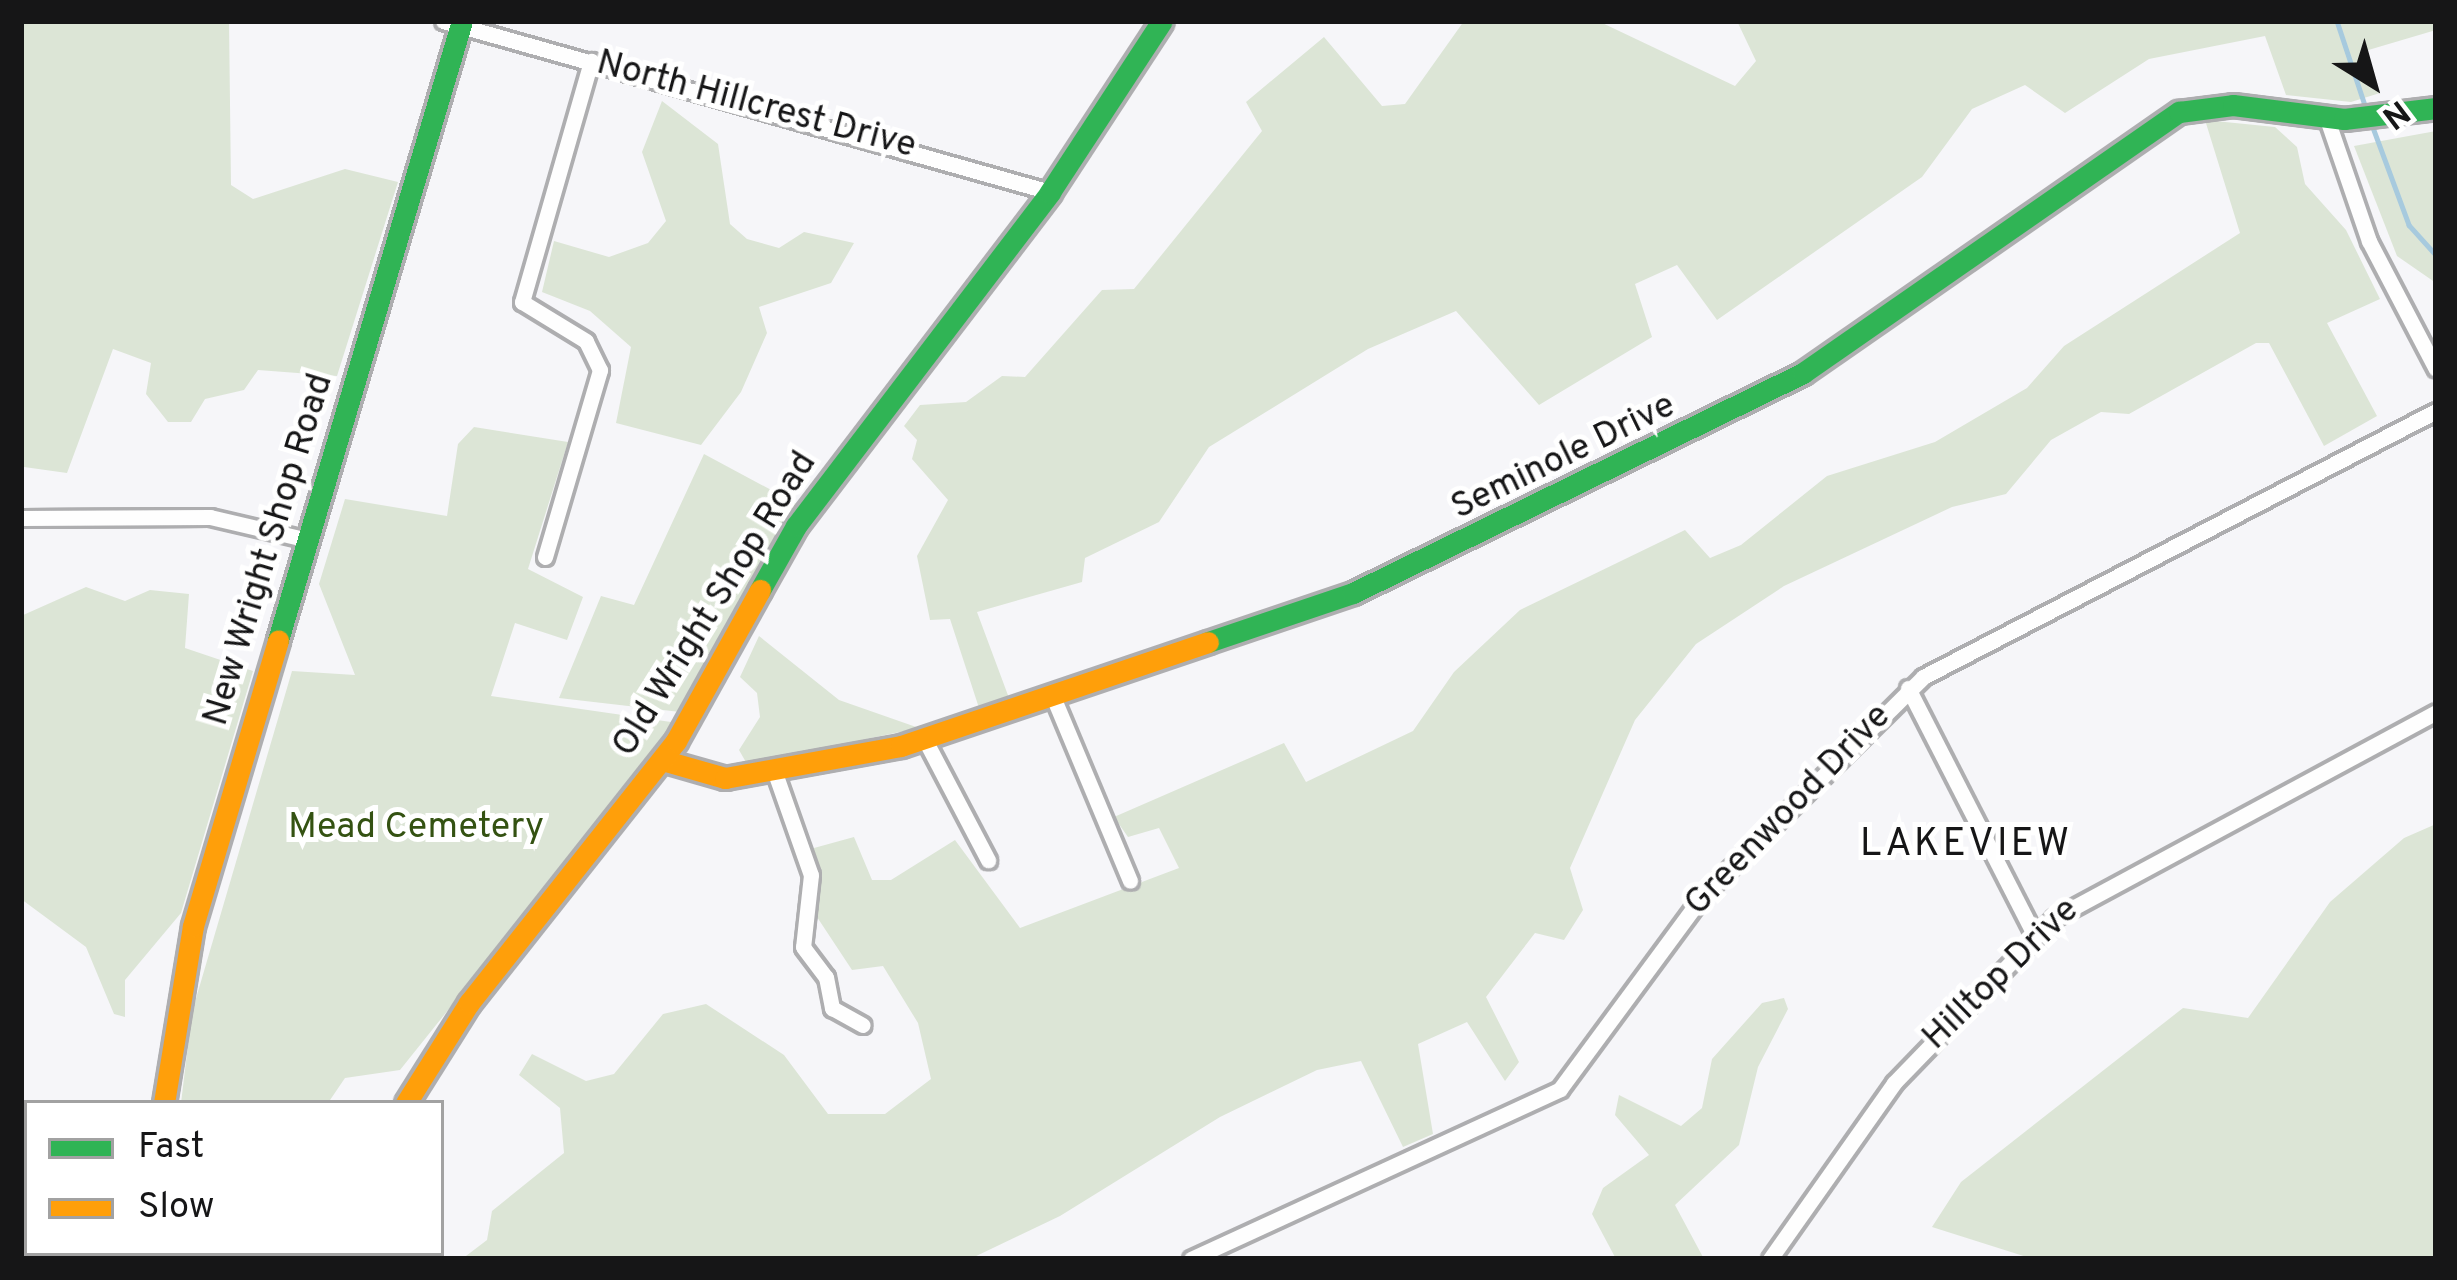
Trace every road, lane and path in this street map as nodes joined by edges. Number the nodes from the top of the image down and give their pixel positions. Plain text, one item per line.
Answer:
1 (1162, 21) edge
2 (455, 23) edge
3 (591, 61) junction
4 (2436, 108) edge
5 (2327, 119) junction
6 (1050, 192) junction
7 (2436, 369) edge
8 (2436, 411) edge
9 (21, 518) edge
10 (308, 540) junction
11 (545, 557) dead end
12 (1908, 688) junction
13 (1054, 699) junction
14 (2436, 712) edge
15 (925, 740) junction
16 (662, 760) junction
17 (774, 770) junction
18 (988, 860) dead end
19 (1130, 881) dead end
20 (2035, 936) junction
21 (863, 1025) dead end
22 (164, 1100) edge
23 (408, 1100) edge
24 (1191, 1259) edge
25 (1770, 1259) edge

1 - 6 street, Old Wright Shop Road
2 - 3 street, North Hillcrest Drive
2 - 10 street, New Wright Shop Road
3 - 6 street, North Hillcrest Drive
3 - 11 street
4 - 5 street, Seminole Drive
5 - 7 street
5 - 13 street, Seminole Drive
6 - 16 street, Old Wright Shop Road
8 - 12 street, Greenwood Drive
9 - 10 street
10 - 22 street, New Wright Shop Road
12 - 20 street
12 - 24 street, Greenwood Drive
13 - 15 street, Seminole Drive
13 - 19 street
14 - 20 street, Hilltop Drive
15 - 17 street, Seminole Drive
15 - 18 street
16 - 17 street, Seminole Drive
16 - 23 street, Old Wright Shop Road
17 - 21 street
20 - 25 street, Hilltop Drive

